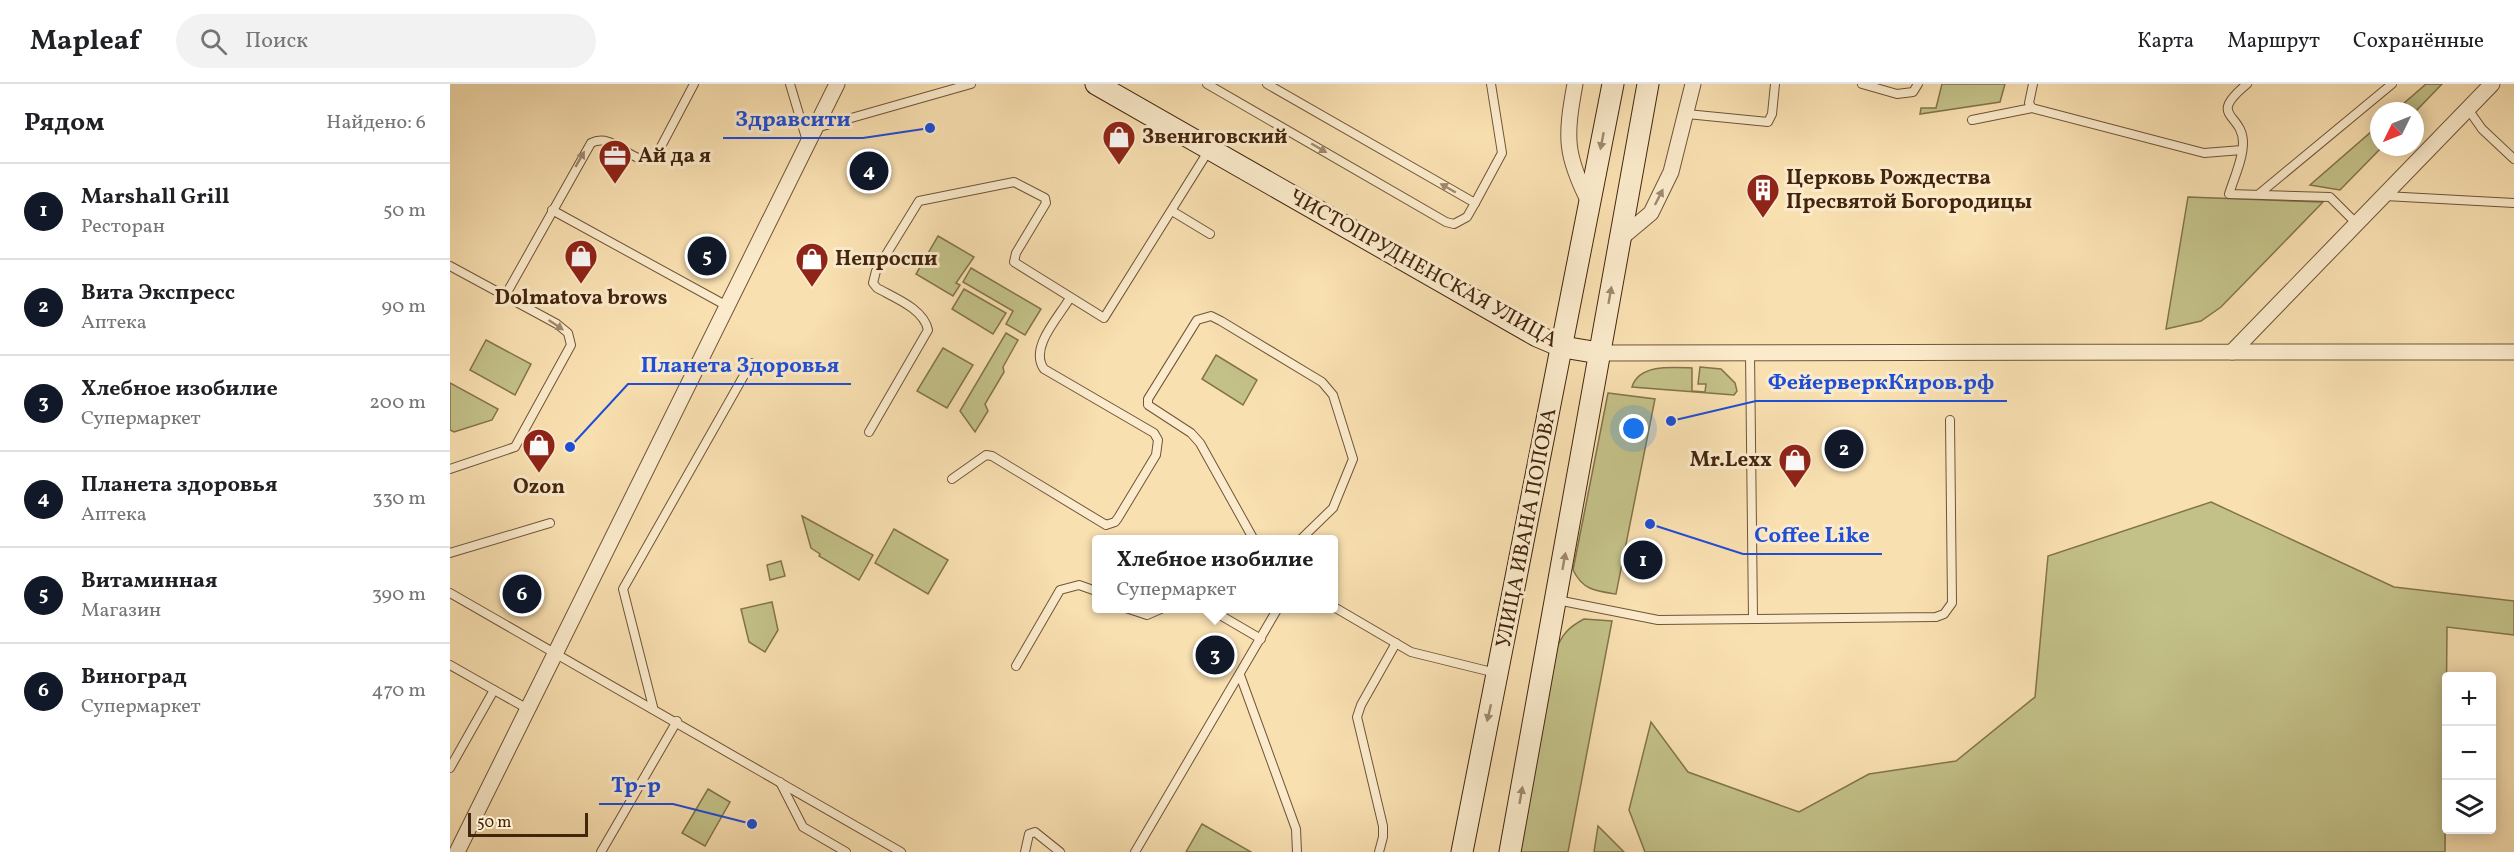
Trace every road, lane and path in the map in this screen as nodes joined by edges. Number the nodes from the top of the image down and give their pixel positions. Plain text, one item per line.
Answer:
1 (694, 84) edge
2 (790, 84) edge
3 (837, 84) edge
4 (971, 84) edge
5 (1267, 84) edge
6 (1491, 84) edge
7 (1575, 84) edge
8 (1613, 84) edge
9 (1648, 84) edge
10 (1693, 84) edge
11 (1775, 84) edge
12 (1862, 84) edge
13 (1918, 84) edge
14 (2033, 84) edge
15 (2247, 84) edge
16 (2392, 84) edge
17 (2492, 84) edge
18 (1212, 85) edge
19 (1109, 87) edge
20 (2032, 108) junction
21 (2468, 109) junction
22 (1687, 114) junction
23 (1972, 120) dead end
24 (811, 136) junction
25 (1209, 149) junction
26 (2242, 150) junction
27 (2514, 159) edge
28 (2259, 194) junction
29 (2384, 196) junction
30 (1475, 203) junction
31 (2514, 203) edge
32 (1590, 204) junction
33 (552, 210) junction
34 (1172, 211) junction
35 (2357, 224) junction
36 (1210, 234) dead end
37 (1620, 239) junction
38 (450, 266) edge
39 (505, 296) junction
40 (1070, 298) junction
41 (728, 306) junction
42 (1563, 347) junction
43 (1599, 352) junction
44 (2232, 352) junction
45 (2514, 352) edge
46 (1750, 353) junction
47 (751, 363) dead end
48 (1950, 420) dead end
49 (869, 432) dead end
50 (450, 469) edge
51 (952, 479) dead end
52 (550, 523) dead end
53 (1251, 535) edge
54 (1305, 535) edge
55 (450, 553) edge
56 (1092, 590) edge
57 (450, 592) edge
58 (1557, 600) junction
59 (1338, 610) edge
60 (1215, 613) edge
61 (1275, 613) edge
62 (1754, 619) junction
63 (1261, 639) junction
64 (1396, 643) junction
65 (556, 652) junction
66 (450, 665) edge
67 (1016, 666) dead end
68 (1497, 674) junction
69 (1240, 675) junction
70 (494, 690) junction
71 (653, 707) junction
72 (528, 709) junction
73 (677, 721) junction
74 (450, 768) edge
75 (780, 781) junction
76 (457, 852) edge
77 (601, 852) edge
78 (846, 852) edge
79 (902, 852) edge
80 (1026, 852) edge
81 (1060, 852) edge
82 (1135, 852) edge
83 (1297, 852) edge
84 (1379, 852) edge
85 (1462, 852) edge
86 (1510, 852) edge

33 -> 1 lane
2 - 24 lane
3 - 24 street
4 - 24 lane
30 -> 5 lane
6 - 30 lane
7 - 32 street
8 -> 32 main road, УЛИЦА ИВАНА ПОПОВА
9 - 37 main road, УЛИЦА ИВАНА ПОПОВА
10 - 22 street
11 - 22 lane
12 - 13 lane
14 - 20 lane
15 - 26 lane
16 - 28 lane
17 - 21 street
18 -> 30 lane
19 - 25 main road, ЧИСТОПРУДНЕНСКАЯ УЛИЦА
20 - 23 lane
20 - 26 lane
21 - 27 lane
21 - 29 street
37 -> 22 street
24 - 41 street
25 - 34 lane
25 - 42 main road, ЧИСТОПРУДНЕНСКАЯ УЛИЦА
26 - 28 lane
28 - 35 lane
29 - 31 lane
29 - 35 street
32 - 42 main road, УЛИЦА ИВАНА ПОПОВА
33 - 39 lane
33 - 41 lane
34 - 36 lane
34 - 40 lane
35 - 44 street
43 -> 37 main road, УЛИЦА ИВАНА ПОПОВА
38 - 39 lane
39 -> 50 lane
40 - 49 lane
40 - 51 lane
41 - 65 street
42 - 43 main road, ЧИСТОПРУДНЕНСКАЯ УЛИЦА
42 - 68 main road, УЛИЦА ИВАНА ПОПОВА
43 - 46 street, ЧИСТОПРУДНЕНСКАЯ УЛИЦА
58 -> 43 main road, УЛИЦА ИВАНА ПОПОВА
44 - 45 street, ЧИСТОПРУДНЕНСКАЯ УЛИЦА
44 - 46 street, ЧИСТОПРУДНЕНСКАЯ УЛИЦА
46 - 62 lane
47 - 71 lane
48 - 62 lane
52 - 55 lane
53 - 54 lane
56 - 67 lane
57 - 65 lane
58 - 62 lane
86 -> 58 main road, УЛИЦА ИВАНА ПОПОВА
59 - 64 lane
60 - 63 lane
61 - 63 lane
63 - 69 lane
64 - 68 lane
64 - 84 lane
65 - 71 lane
65 - 72 street
66 - 70 lane
68 -> 85 main road, УЛИЦА ИВАНА ПОПОВА
69 - 82 lane
69 - 83 lane
70 - 72 lane
70 - 74 lane
71 - 73 lane
72 - 76 street
73 - 75 lane
73 - 77 lane
75 - 78 lane
75 - 79 lane
80 - 81 lane

